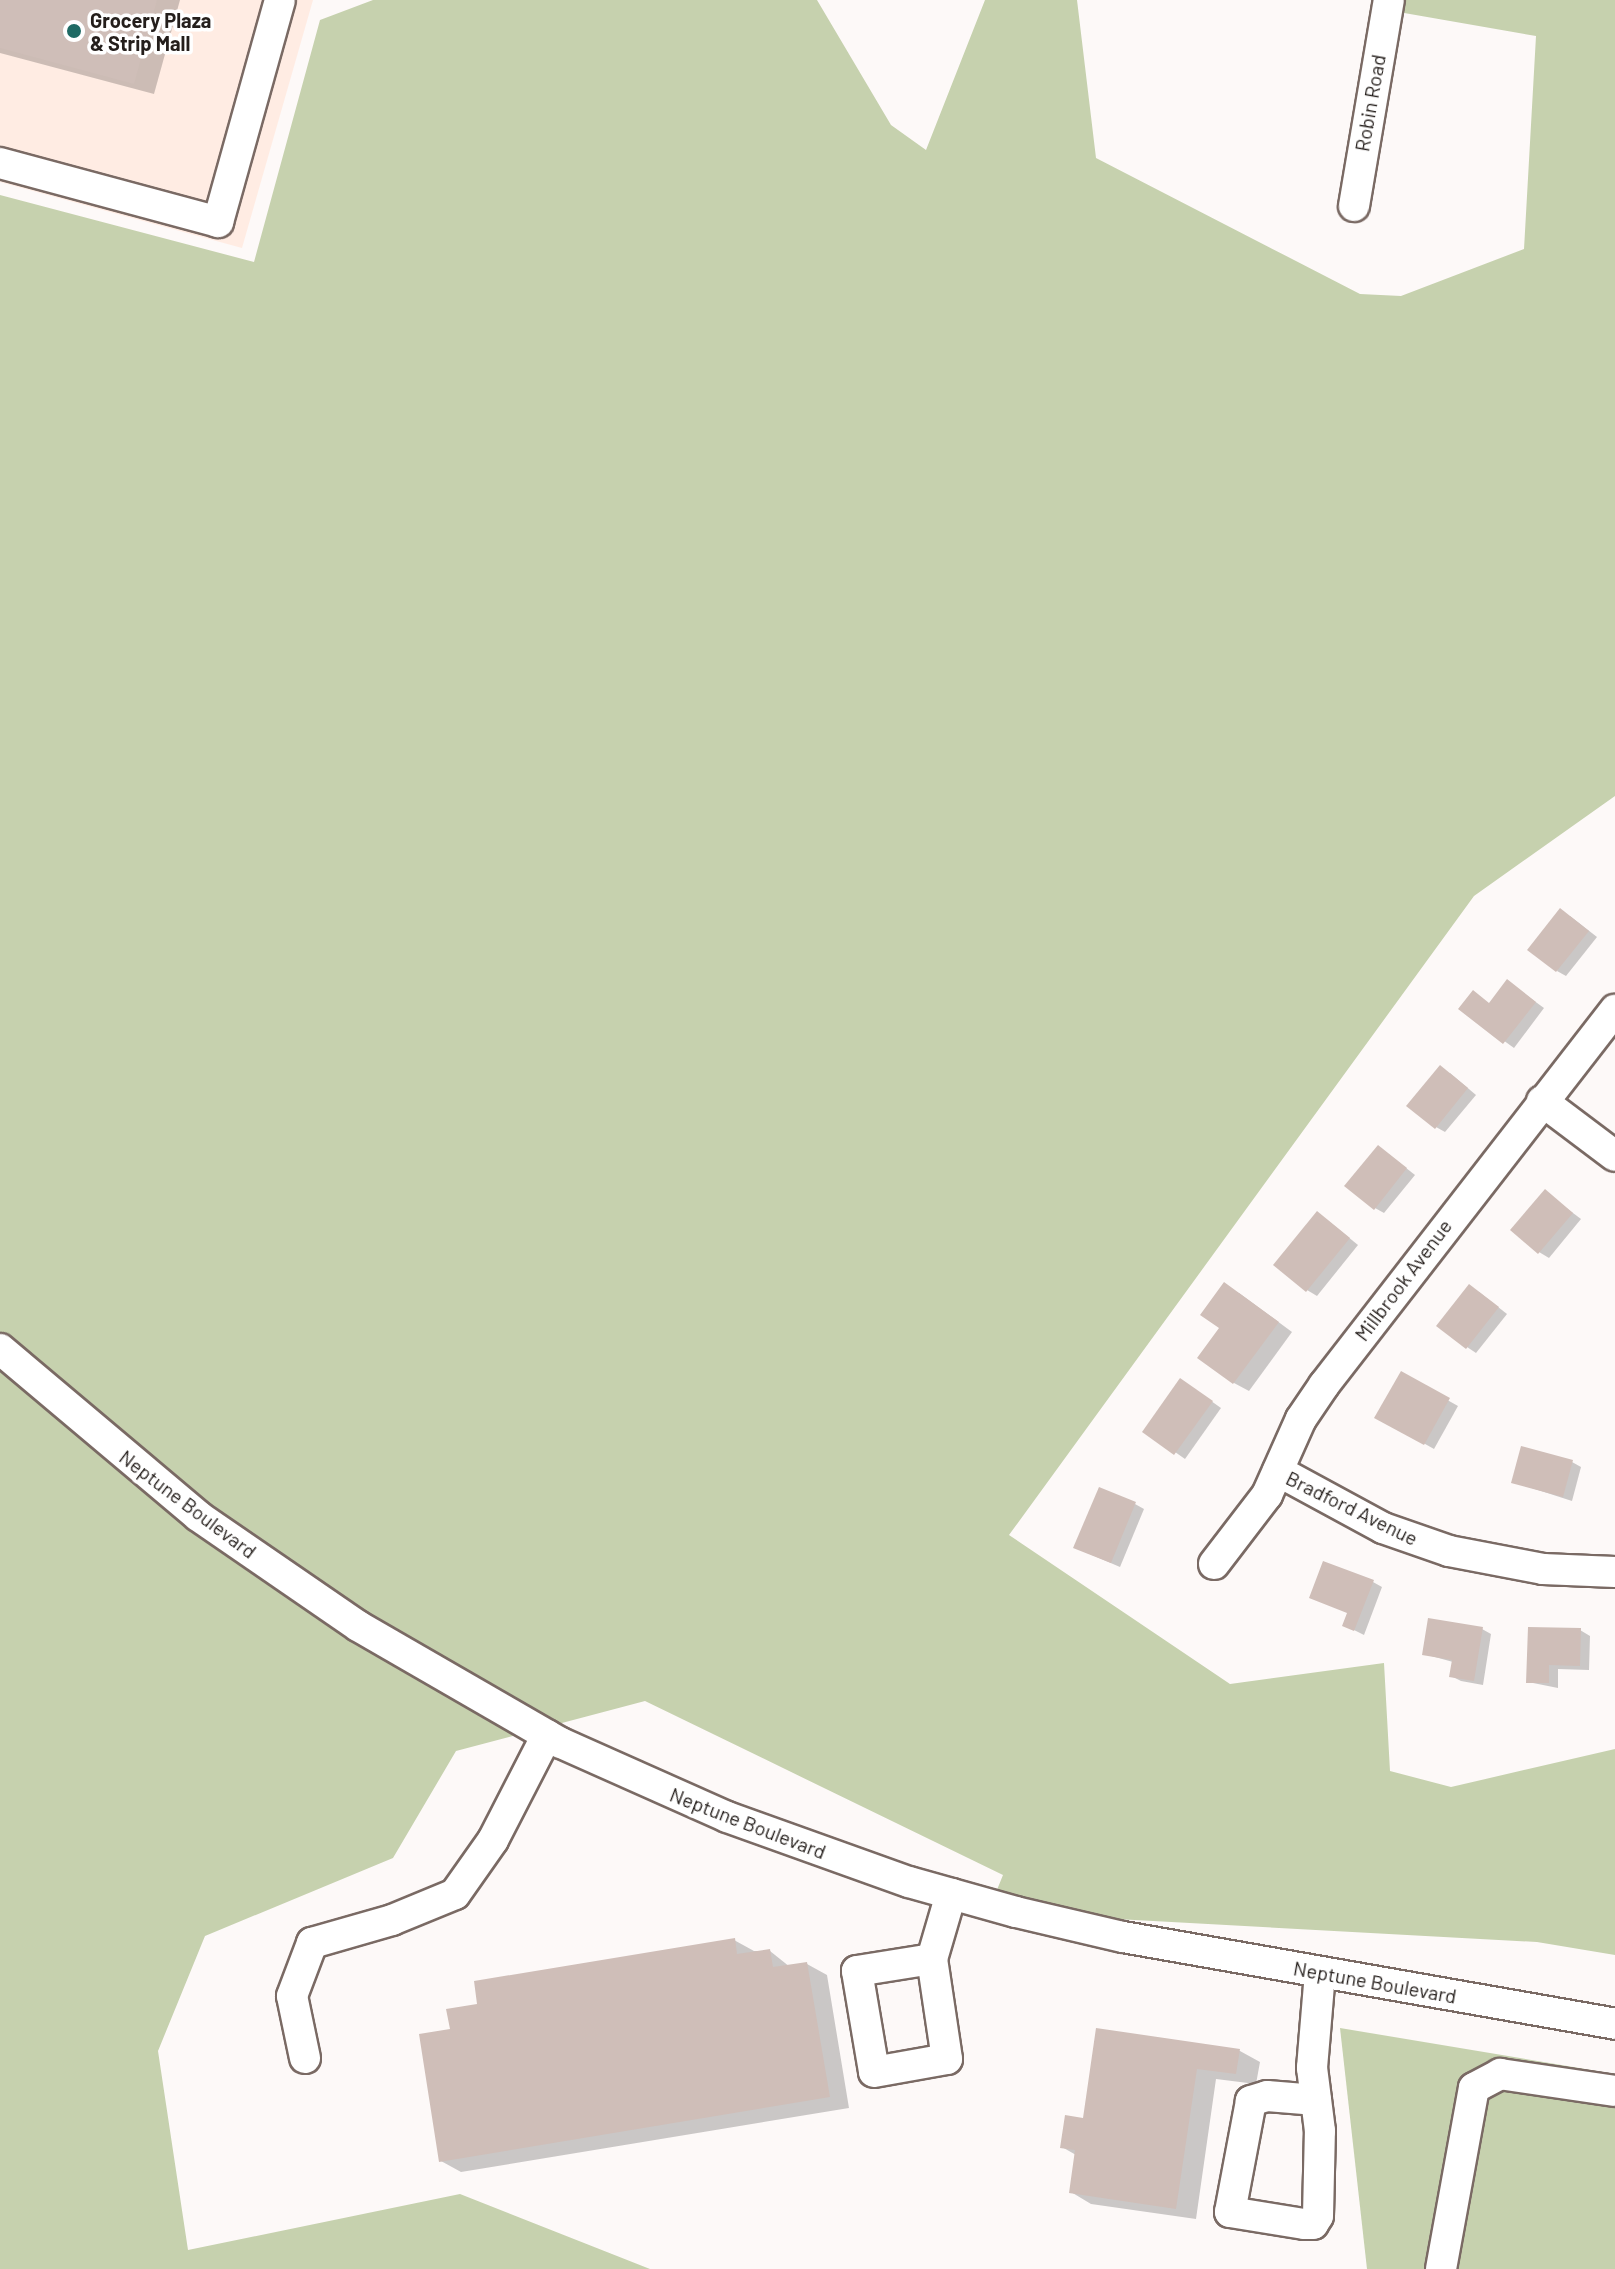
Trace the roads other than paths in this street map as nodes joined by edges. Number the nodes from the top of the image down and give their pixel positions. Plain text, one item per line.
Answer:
1 (280, 0) edge
2 (1389, 0) edge
3 (0, 163) edge
4 (1354, 206) dead end
5 (1615, 1010) edge
6 (1542, 1101) junction
7 (1615, 1156) edge
8 (0, 1349) edge
9 (1278, 1471) junction
10 (1214, 1564) dead end
11 (1615, 1572) edge
12 (547, 1735) junction
13 (951, 1894) junction
14 (932, 1959) dead end
15 (1320, 1972) junction
16 (1615, 2024) edge
17 (305, 2058) dead end
18 (1615, 2091) edge
19 (1316, 2100) junction
20 (1441, 2269) edge

1 - 3 street
2 - 4 street, Robin Road
5 - 6 street, Millbrook Avenue
6 - 7 street
6 - 9 street, Millbrook Avenue
8 - 12 street, Neptune Boulevard
9 - 10 street, Millbrook Avenue
9 - 11 street, Bradford Avenue
12 - 13 street, Neptune Boulevard
12 - 17 street
13 - 14 street
13 - 15 street, Neptune Boulevard
15 - 16 street, Neptune Boulevard
15 - 19 street
18 - 20 street
19 - 19 street

